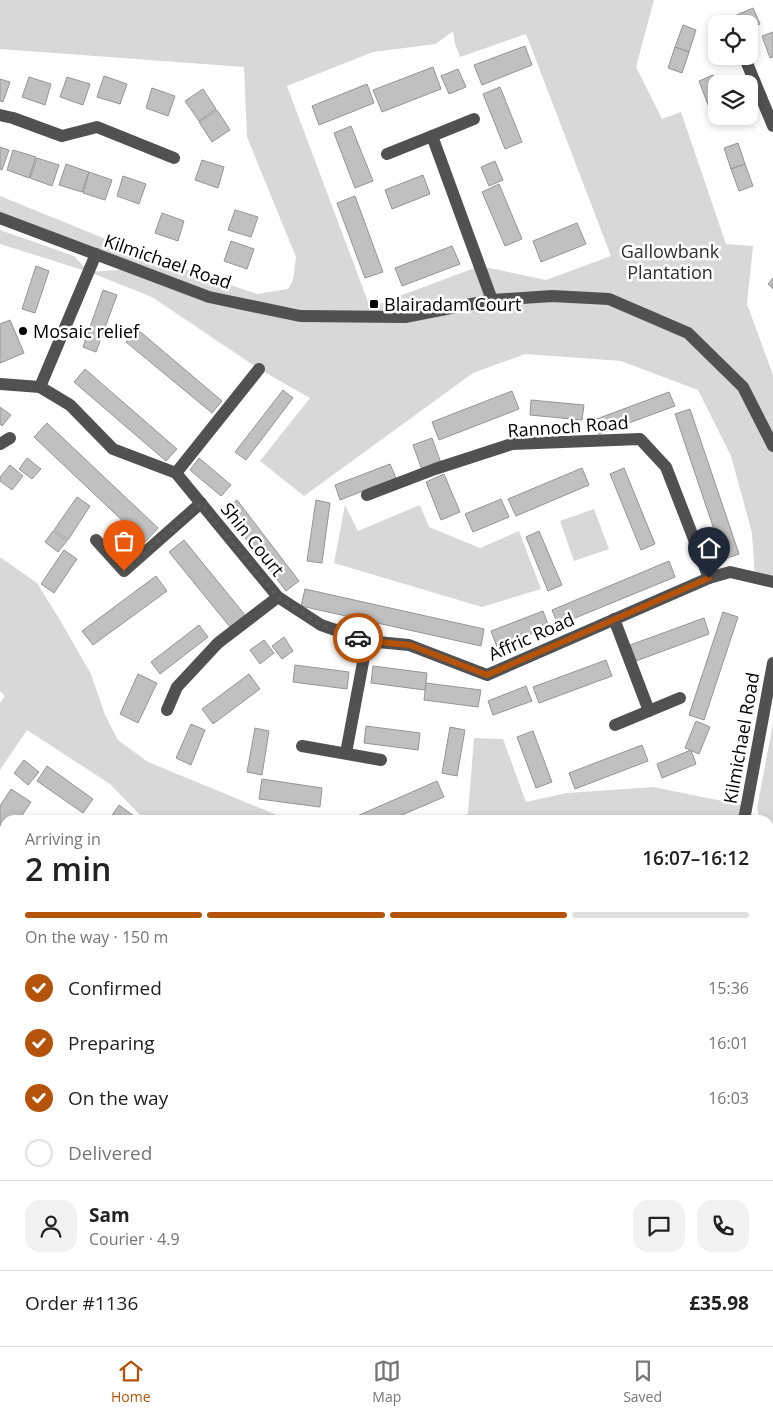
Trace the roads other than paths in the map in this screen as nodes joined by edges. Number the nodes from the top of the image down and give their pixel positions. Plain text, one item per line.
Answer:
1 (749, 65) edge
2 (768, 102) edge
3 (0, 115) edge
4 (474, 119) dead end
5 (773, 126) edge
6 (432, 136) junction
7 (387, 154) dead end
8 (174, 158) dead end
9 (0, 218) edge
10 (96, 254) junction
11 (492, 300) junction
12 (258, 369) dead end
13 (0, 384) edge
14 (40, 387) junction
15 (773, 446) edge
16 (176, 473) junction
17 (367, 495) dead end
18 (201, 504) junction
19 (96, 540) dead end
20 (709, 578) junction
21 (773, 582) edge
22 (278, 597) junction
23 (614, 619) junction
24 (367, 641) junction
25 (773, 663) edge
26 (771, 683) edge
27 (680, 698) dead end
28 (167, 710) dead end
29 (649, 711) junction
30 (615, 725) dead end
31 (302, 746) dead end
32 (346, 753) junction
33 (381, 760) dead end
34 (745, 815) edge

1 - 2 street
2 - 5 street
3 - 8 street
4 - 6 street
6 - 7 street
6 - 11 street
9 - 10 street, Kilmichael Road
10 - 11 street, Kilmichael Road
10 - 14 street
11 - 15 street, Kilmichael Road
12 - 16 street
13 - 14 street
14 - 16 street
16 - 18 street, Shin Court
17 - 20 street, Rannoch Road
18 - 19 street
18 - 22 street, Shin Court
20 - 21 street, Affric Road
20 - 23 street, Affric Road
22 - 24 street, Affric Road
22 - 28 street
23 - 24 street, Affric Road
23 - 29 street
24 - 32 street
25 - 26 street, Kilmichael Road
26 - 34 street, Kilmichael Road
27 - 29 street
29 - 30 street
31 - 32 street
32 - 33 street

